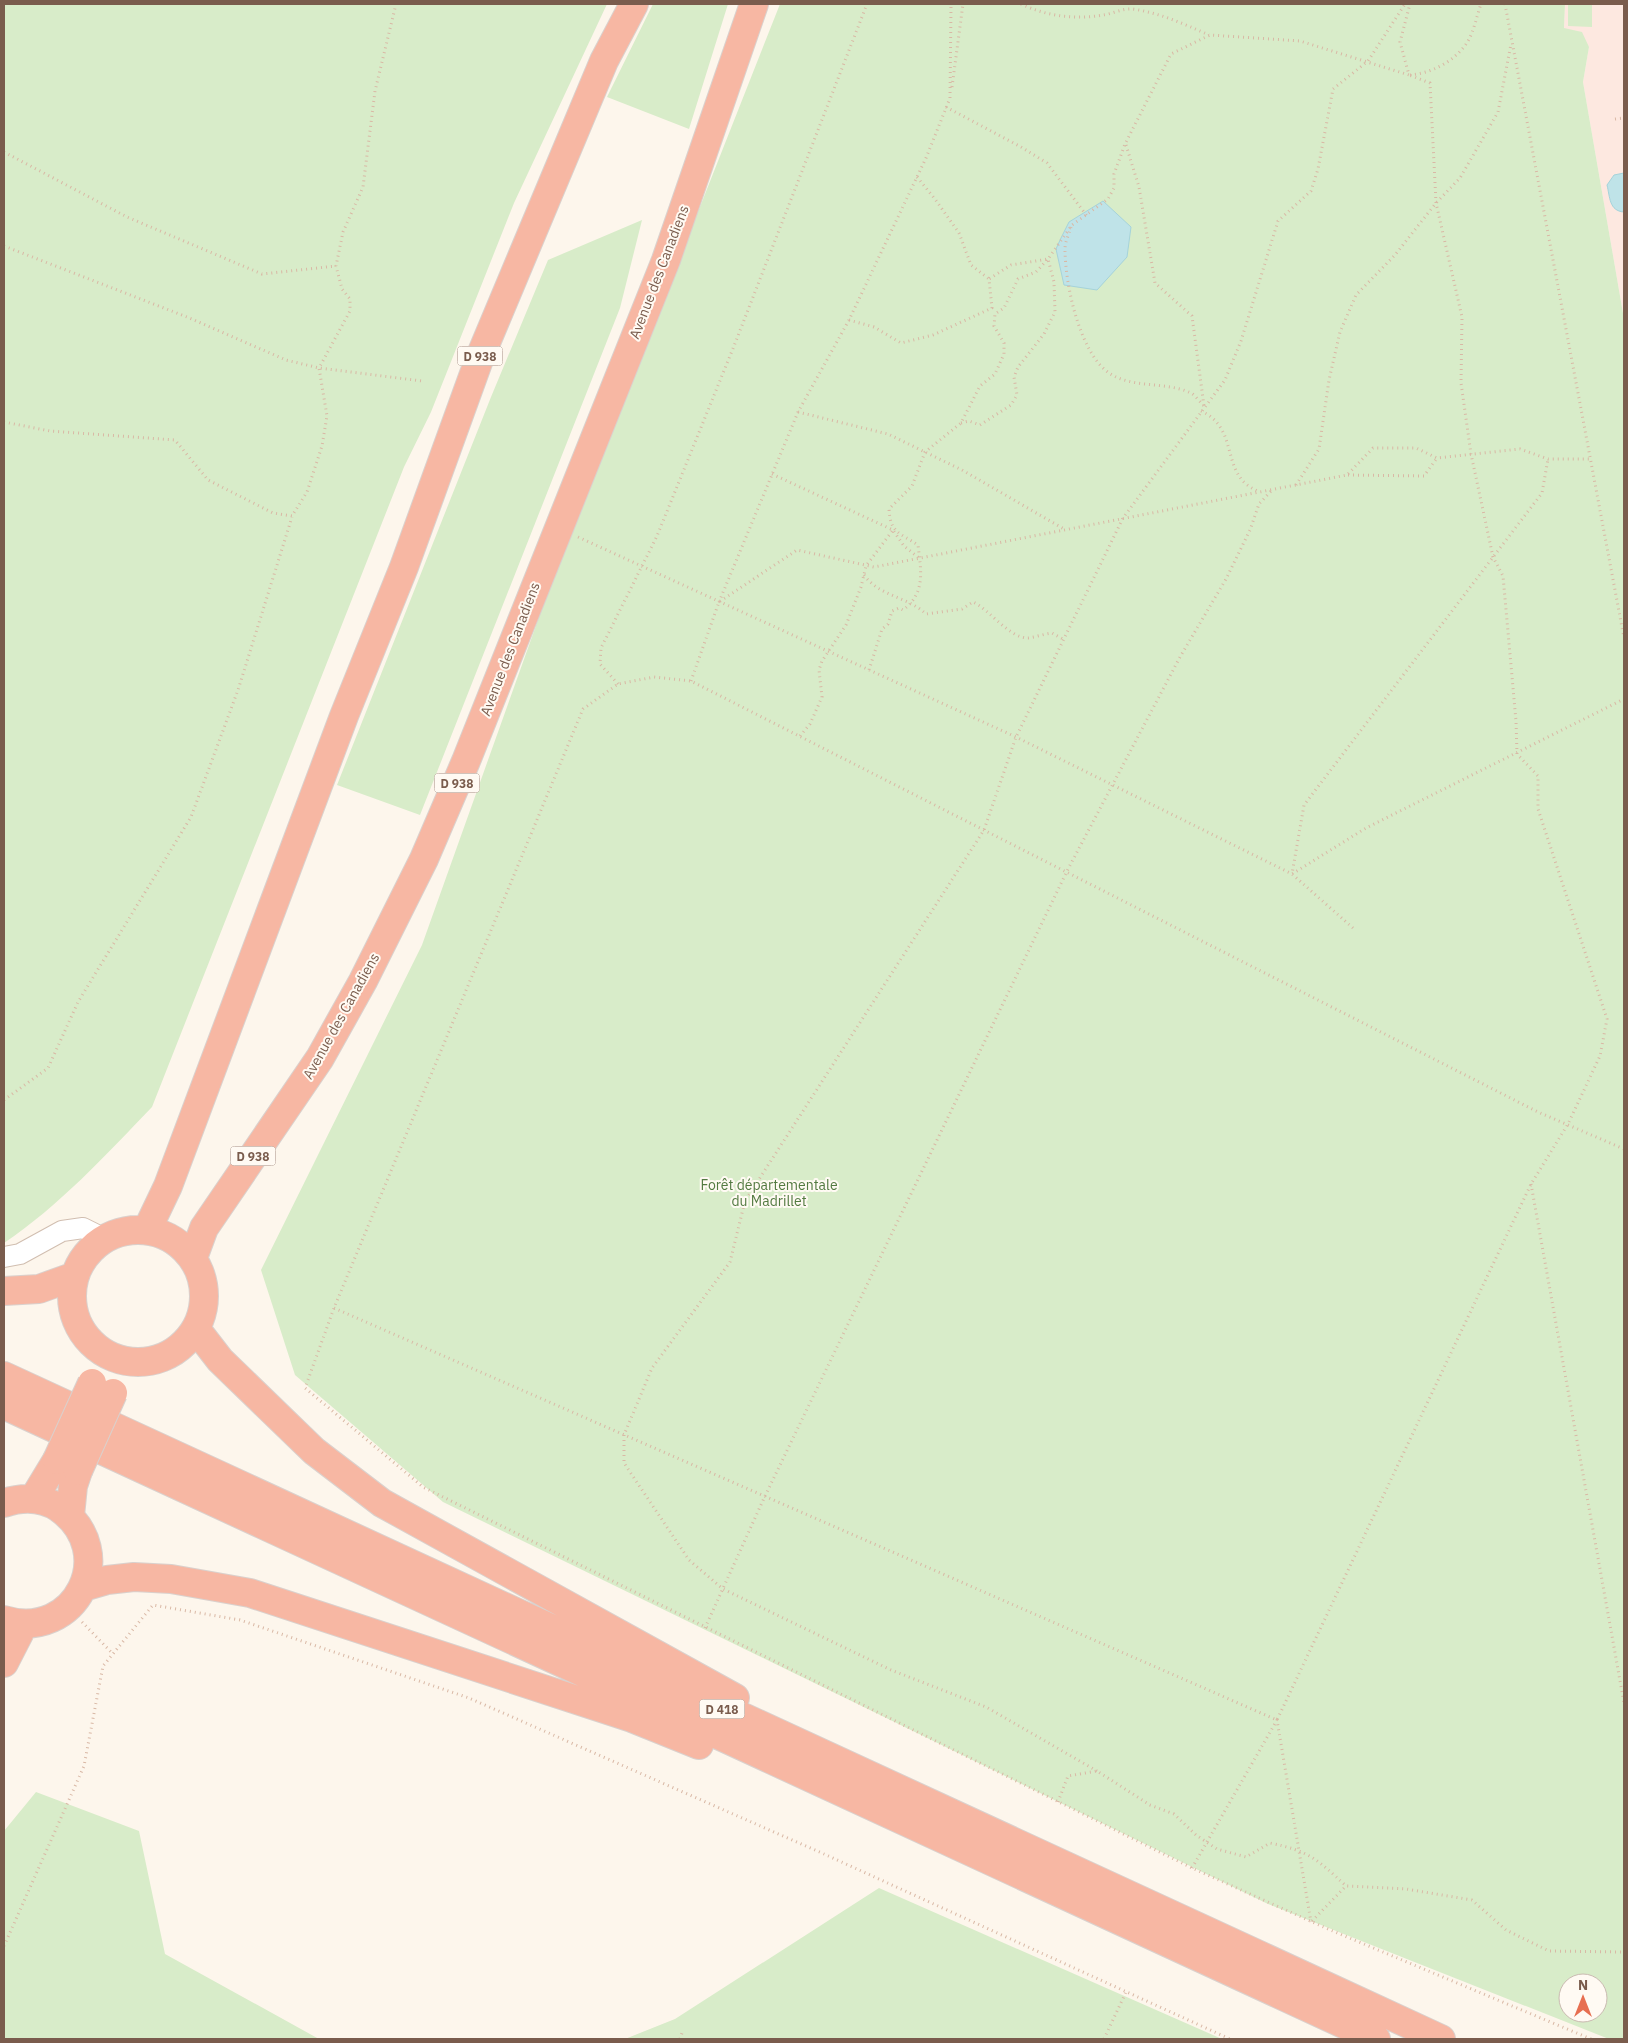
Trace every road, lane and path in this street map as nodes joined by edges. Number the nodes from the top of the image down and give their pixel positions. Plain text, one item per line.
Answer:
1 (396, 4) edge
2 (625, 4) edge
3 (634, 4) edge
4 (754, 4) edge
5 (867, 4) edge
6 (951, 4) edge
7 (964, 4) edge
8 (1021, 4) edge
9 (1405, 4) edge
10 (1410, 4) edge
11 (1480, 4) edge
12 (1505, 4) edge
13 (1210, 35) junction
14 (1512, 40) junction
15 (604, 61) junction
16 (1368, 61) junction
17 (1409, 75) junction
18 (950, 98) junction
19 (946, 108) junction
20 (1624, 118) edge
21 (1615, 119) dead end
22 (1125, 144) junction
23 (4, 152) edge
24 (917, 177) junction
25 (1436, 203) junction
26 (1087, 216) junction
27 (1072, 225) junction
28 (4, 246) edge
29 (1048, 259) junction
30 (336, 266) junction
31 (989, 279) junction
32 (849, 320) junction
33 (319, 368) junction
34 (422, 381) dead end
35 (1204, 407) junction
36 (1201, 411) junction
37 (798, 412) junction
38 (4, 422) edge
39 (961, 423) junction
40 (925, 452) junction
41 (1471, 454) junction
42 (1437, 458) junction
43 (1548, 459) junction
44 (1590, 459) junction
45 (772, 474) junction
46 (1347, 475) junction
47 (1296, 485) junction
48 (1272, 490) junction
49 (1259, 492) junction
50 (293, 514) junction
51 (1123, 518) junction
52 (893, 530) junction
53 (1065, 530) junction
54 (572, 534) dead end
55 (1494, 557) junction
56 (920, 558) junction
57 (866, 566) junction
58 (643, 567) junction
59 (864, 575) junction
60 (911, 601) junction
61 (719, 602) junction
62 (1623, 621) edge
63 (1624, 638) edge
64 (1064, 640) junction
65 (827, 651) junction
66 (869, 670) junction
67 (691, 681) junction
68 (618, 684) junction
69 (1624, 699) edge
70 (800, 736) junction
71 (1016, 737) junction
72 (1517, 754) junction
73 (1114, 786) junction
74 (984, 830) junction
75 (1067, 871) junction
76 (1292, 874) junction
77 (1353, 928) dead end
78 (4, 1100) edge
79 (1568, 1124) junction
80 (1624, 1150) edge
81 (1531, 1184) junction
82 (147, 1230) junction
83 (105, 1239) junction
84 (4, 1257) edge
85 (193, 1258) junction
86 (75, 1276) junction
87 (4, 1291) edge
88 (334, 1308) junction
89 (196, 1329) junction
90 (100, 1350) junction
91 (127, 1361) junction
92 (4, 1376) edge
93 (102, 1388) junction
94 (4, 1405) edge
95 (624, 1435) junction
96 (68, 1465) junction
97 (765, 1496) junction
98 (34, 1498) junction
99 (4, 1503) edge
100 (70, 1516) junction
101 (723, 1589) junction
102 (76, 1597) junction
103 (14, 1622) edge
104 (705, 1628) junction
105 (112, 1654) junction
106 (4, 1663) edge
107 (1624, 1703) edge
108 (1278, 1720) junction
109 (766, 1729) junction
110 (785, 1765) junction
111 (1097, 1771) junction
112 (1058, 1802) junction
113 (1207, 1842) junction
114 (1299, 1849) junction
115 (1192, 1868) junction
116 (1346, 1886) junction
117 (1311, 1922) junction
118 (4, 1946) edge
119 (1624, 1952) edge
120 (1126, 1992) junction
121 (682, 2033) dead end
122 (680, 2039) edge
123 (1104, 2039) edge
124 (1230, 2039) edge
125 (1376, 2039) edge
126 (1441, 2039) edge
127 (1591, 2039) edge

1 - 30 path
2 - 15 highway
3 - 15 highway, D 938
4 - 85 highway, Avenue des Canadiens / D 938
5 - 58 path
6 - 18 path
7 - 18 path
8 - 13 path
9 - 16 path
10 - 17 path
11 - 17 path
12 - 14 path
13 - 16 path
13 - 22 path
14 - 25 path
14 - 44 path
15 - 82 highway, D 938
16 - 17 path
16 - 35 path
17 - 25 path
18 - 19 path
19 - 24 path
19 - 26 path
20 - 21 path
22 - 26 path
22 - 35 path
23 - 30 path
24 - 31 path
24 - 32 path
25 - 41 path
25 - 47 path
26 - 27 path
27 - 29 path
27 - 35 path
28 - 33 path
29 - 31 path
29 - 39 path
29 - 39 path
30 - 33 path
31 - 32 path
32 - 37 path
33 - 34 path
33 - 50 path
35 - 36 path
36 - 49 path
36 - 51 path
37 - 40 path
37 - 45 path
38 - 50 path
39 - 40 path
40 - 52 path
40 - 53 path
41 - 42 path
41 - 43 path
41 - 55 path
42 - 46 path
42 - 46 path
43 - 44 path
43 - 55 path
44 - 62 path
45 - 52 path
45 - 61 path
46 - 47 path
47 - 48 path
48 - 49 path
48 - 73 path
49 - 51 path
50 - 78 path
51 - 53 path
51 - 64 path
52 - 56 path
52 - 56 path
52 - 57 path
53 - 56 path
54 - 58 path
55 - 72 path
55 - 76 path
56 - 57 path
56 - 60 path
57 - 59 path
57 - 61 path
58 - 61 path
58 - 68 path
59 - 60 path
59 - 65 path
60 - 64 path
60 - 66 path
61 - 65 path
61 - 67 path
62 - 63 path
64 - 71 path
65 - 66 path
65 - 70 path
66 - 71 path
67 - 68 path
67 - 70 path
68 - 88 path
69 - 72 path
70 - 74 path
71 - 73 path
71 - 74 path
72 - 76 path
72 - 79 path
73 - 75 path
73 - 76 path
74 - 75 path
74 - 95 path
75 - 79 path
75 - 97 path
76 - 77 path
79 - 80 path
79 - 81 path
81 - 107 path
81 - 108 path
82 - 83 highway
82 - 85 highway
83 - 84 lane
83 - 86 highway
85 - 89 highway
86 - 87 highway
86 - 90 highway
88 - 95 path
88 - 104 path
89 - 91 highway
89 - 109 highway
90 - 91 highway
90 - 93 highway
91 - 93 highway
92 - 109 highway, D 418
93 - 96 highway, bridge
94 - 110 highway, D 418
95 - 97 path
95 - 101 path
96 - 98 highway
96 - 100 highway
97 - 101 path
97 - 108 path
98 - 99 highway
98 - 100 highway
100 - 102 highway
101 - 104 path
101 - 111 path
102 - 103 highway
102 - 105 path
102 - 110 highway
103 - 106 highway
104 - 112 path
105 - 118 path
105 - 120 path
108 - 113 path
108 - 114 path
109 - 126 highway, D 418
110 - 125 highway, D 418
111 - 112 path
111 - 113 path
112 - 115 path
113 - 114 path
113 - 115 path
114 - 116 path
114 - 117 path
115 - 117 path
116 - 117 path
116 - 119 path
117 - 127 path
120 - 123 path
120 - 124 path
121 - 122 path

